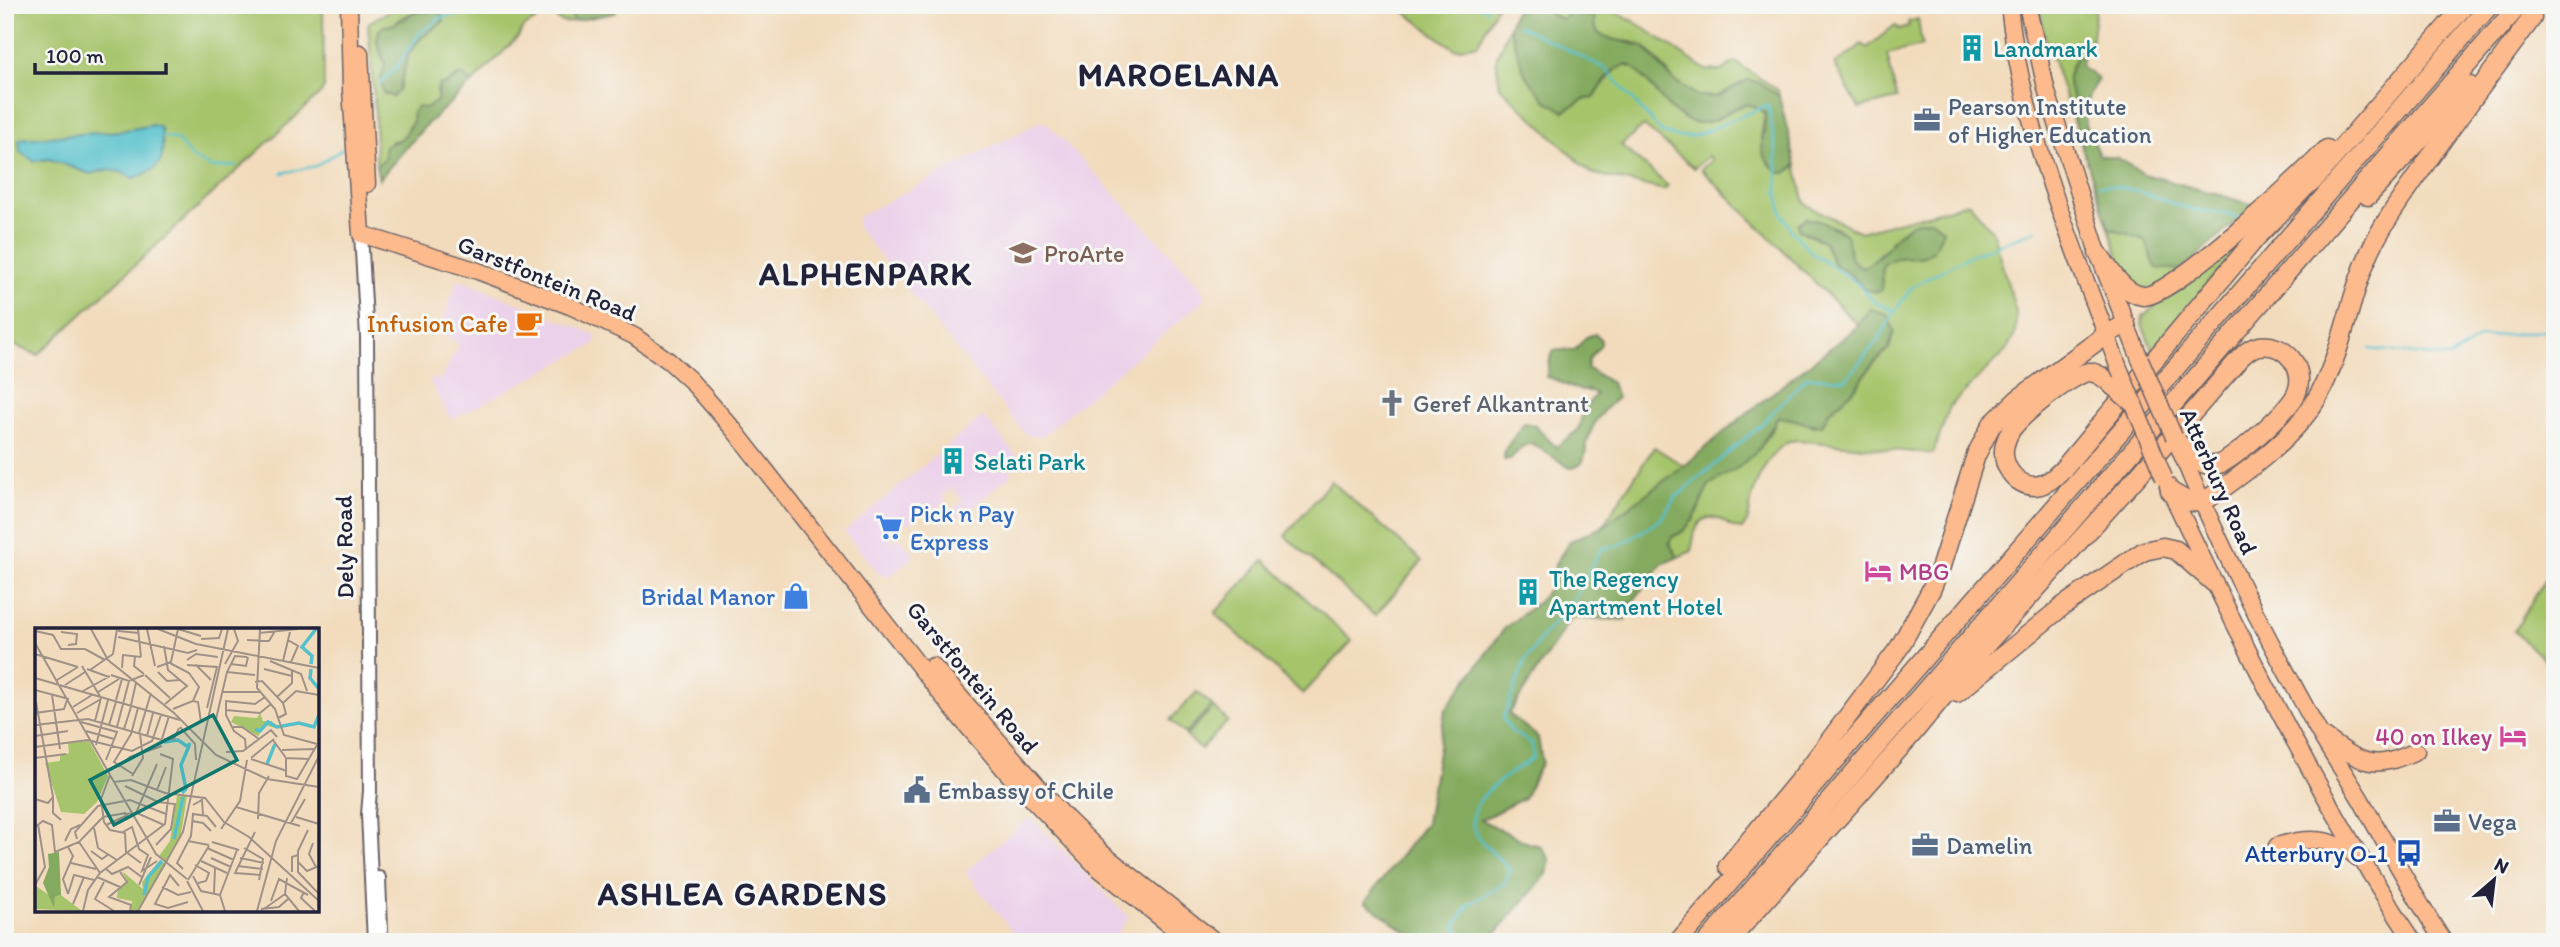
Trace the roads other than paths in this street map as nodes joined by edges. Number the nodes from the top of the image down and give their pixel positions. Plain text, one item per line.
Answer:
1 (349, 5) edge
2 (358, 5) edge
3 (2009, 5) edge
4 (2027, 5) edge
5 (2465, 5) edge
6 (2490, 5) edge
7 (2531, 10) edge
8 (361, 61) junction
9 (2412, 66) junction
10 (351, 90) junction
11 (366, 129) junction
12 (2319, 173) junction
13 (366, 237) junction
14 (2098, 253) junction
15 (2126, 324) junction
16 (2107, 334) junction
17 (2170, 373) junction
18 (2133, 403) junction
19 (2174, 437) joint
20 (2189, 461) junction
21 (2167, 484) junction
22 (2202, 503) junction
23 (801, 513) junction
24 (2214, 583) junction
25 (1913, 733) junction
26 (2320, 734) junction
27 (2416, 751) dead end
28 (370, 791) junction
29 (2277, 846) dead end
30 (2365, 865) junction
31 (374, 942) edge
32 (380, 942) edge
33 (1191, 942) edge
34 (1216, 942) edge
35 (1671, 942) edge
36 (1678, 942) edge
37 (1707, 942) edge
38 (1728, 942) edge
39 (2414, 942) edge
40 (2444, 942) edge

1 - 10 main road, Dely Road
2 - 8 main road, Dely Road
3 - 16 main road, Atterbury Road
4 - 14 main road, Atterbury Road
5 - 9 highway
6 - 17 highway
7 - 22 highway
7 - 37 highway
8 - 10 main road
8 - 11 main road, Dely Road
9 - 12 highway
9 - 14 highway
10 - 11 main road
10 - 13 main road, Dely Road
11 - 13 main road, Dely Road
12 - 17 highway
12 - 18 highway, bridge
13 - 23 main road, Garstfontein Road
13 - 28 street, Dely Road
14 - 15 main road, Atterbury Road
15 - 16 highway
15 - 19 main road, Atterbury Road, bridge
16 - 18 main road, Atterbury Road, bridge
16 - 35 highway
17 - 36 highway
18 - 21 main road, Atterbury Road, bridge
19 - 20 highway
20 - 22 main road, Atterbury Road
20 - 25 highway
21 - 22 highway
21 - 24 main road, Atterbury Road
22 - 26 main road, Atterbury Road
23 - 33 main road, Garstfontein Road
23 - 34 main road, Garstfontein Road
24 - 25 highway
24 - 30 main road, Atterbury Road
25 - 38 highway
26 - 27 main road
26 - 40 main road, Atterbury Road
28 - 31 street, Dely Road
28 - 32 street, Dely Road
29 - 30 main road
30 - 39 main road, Atterbury Road

